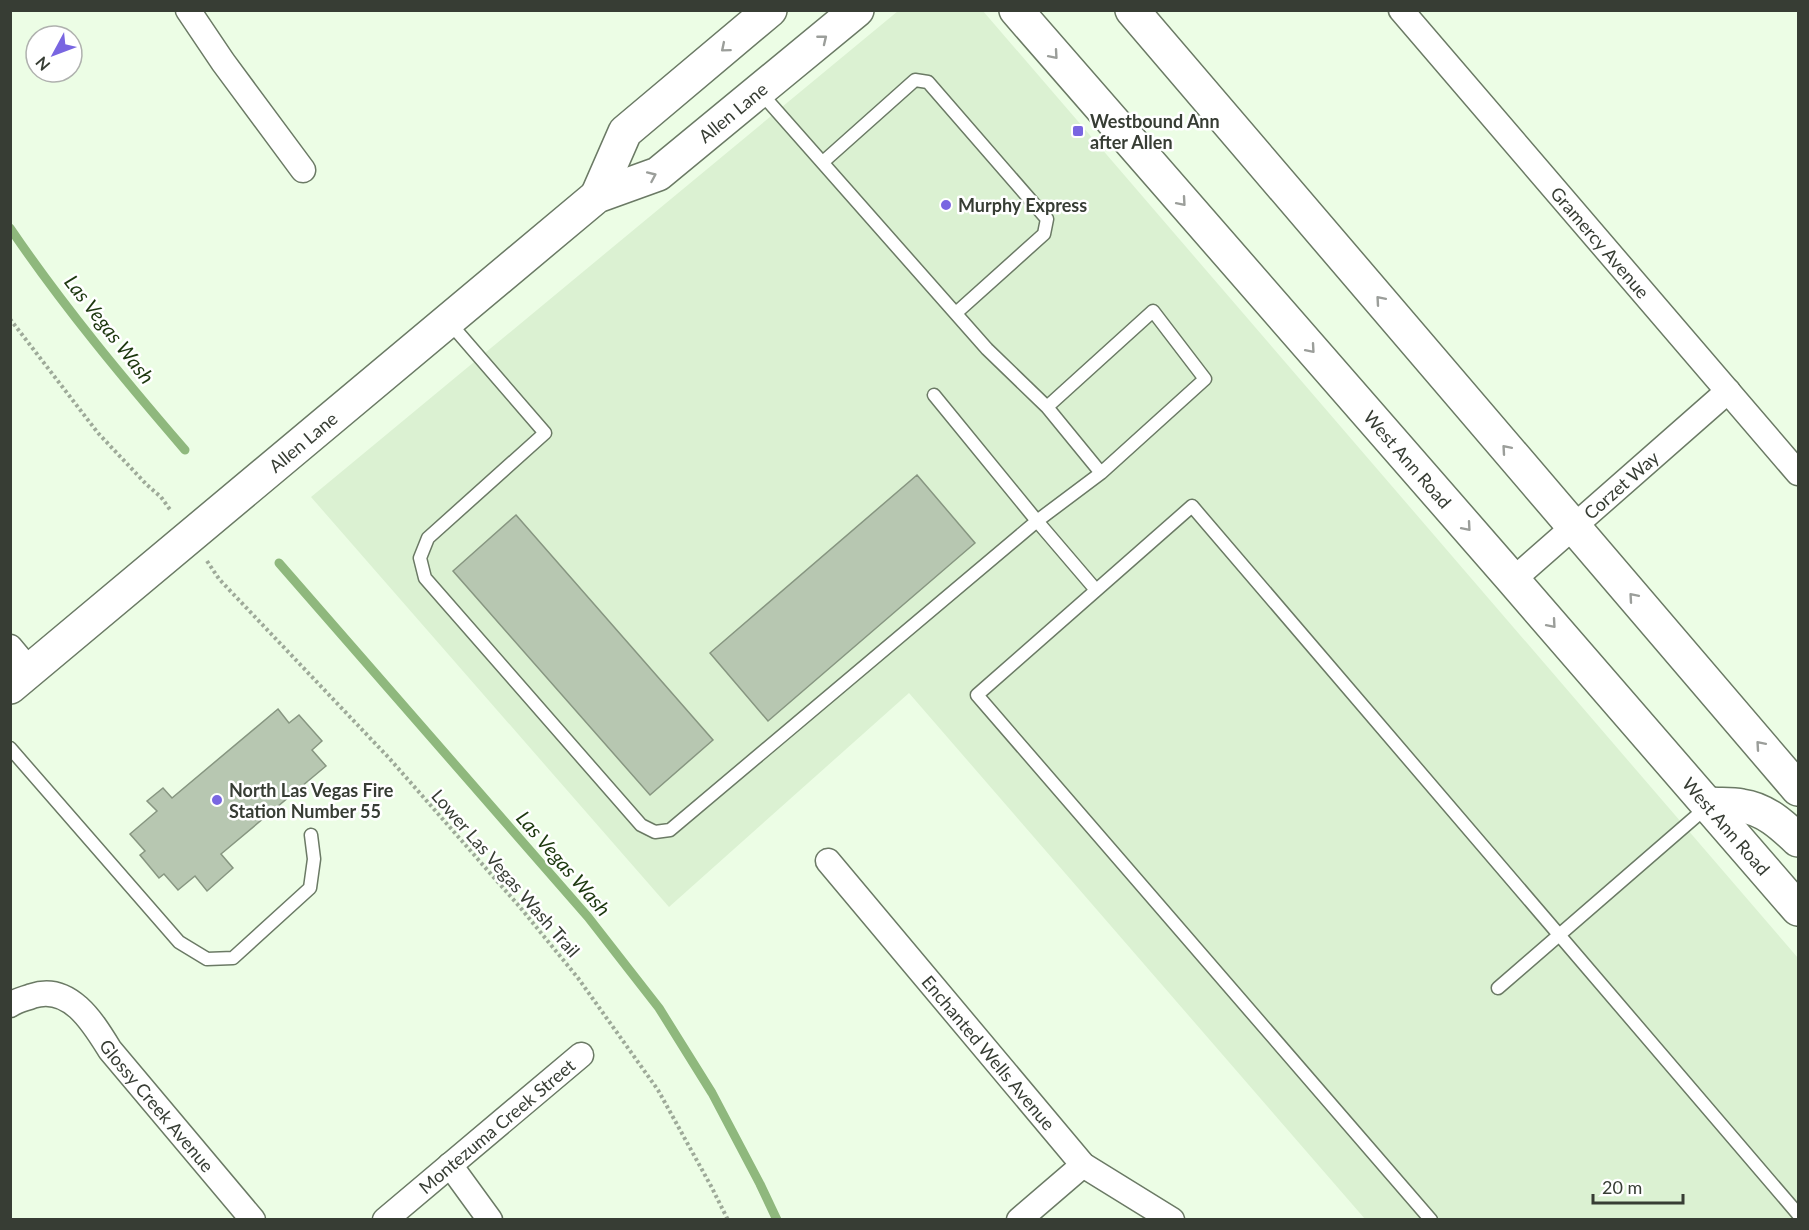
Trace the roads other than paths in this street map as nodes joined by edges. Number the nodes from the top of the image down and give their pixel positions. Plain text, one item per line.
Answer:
1 (188, 10) edge
2 (770, 10) edge
3 (857, 10) edge
4 (1016, 10) edge
5 (1132, 10) edge
6 (1401, 10) edge
7 (759, 91) junction
8 (823, 162) junction
9 (303, 170) dead end
10 (597, 196) junction
11 (956, 313) junction
12 (448, 321) junction
13 (1728, 391) junction
14 (934, 395) dead end
15 (1047, 407) junction
16 (1101, 473) junction
17 (1798, 473) edge
18 (1037, 521) junction
19 (1573, 527) junction
20 (1514, 580) junction
21 (1096, 590) junction
22 (17, 669) edge
23 (10, 748) edge
24 (1798, 789) edge
25 (1709, 804) junction
26 (311, 835) dead end
27 (1798, 840) edge
28 (828, 861) dead end
29 (1798, 909) edge
30 (1559, 935) junction
31 (1498, 988) dead end
32 (10, 1005) edge
33 (581, 1055) dead end
34 (450, 1165) junction
35 (1083, 1165) junction
36 (1798, 1214) edge
37 (253, 1220) edge
38 (385, 1220) edge
39 (490, 1220) edge
40 (1019, 1220) edge
41 (1172, 1220) edge
42 (1431, 1220) edge

1 - 9 street
2 -> 10 main road, Allen Lane
7 -> 3 main road, Allen Lane
4 -> 20 main road, West Ann Road
19 -> 5 main road
6 - 13 street, Gramercy Avenue
7 - 8 lane
10 -> 7 main road, Allen Lane
8 - 11 lane
8 - 11 lane
10 - 12 main road, Allen Lane
11 - 15 lane
12 - 18 lane
12 - 22 main road, Allen Lane
13 - 17 street, Gramercy Avenue
13 - 19 street, Corzet Way
14 - 18 lane
15 - 16 lane
15 - 16 lane
16 - 18 lane
18 - 21 lane
19 - 20 street, Corzet Way
24 -> 19 main road
20 -> 25 main road, West Ann Road
21 - 30 lane
21 - 42 lane
23 - 26 lane
25 - 27 main road
25 - 29 main road, West Ann Road
25 - 30 lane
28 - 35 street, Enchanted Wells Avenue
30 - 31 lane
30 - 36 lane
32 - 37 street, Glossy Creek Avenue
33 - 34 street, Montezuma Creek Street
34 - 38 street, Montezuma Creek Street
34 - 39 street
35 - 40 street
35 - 41 street, Enchanted Wells Avenue

